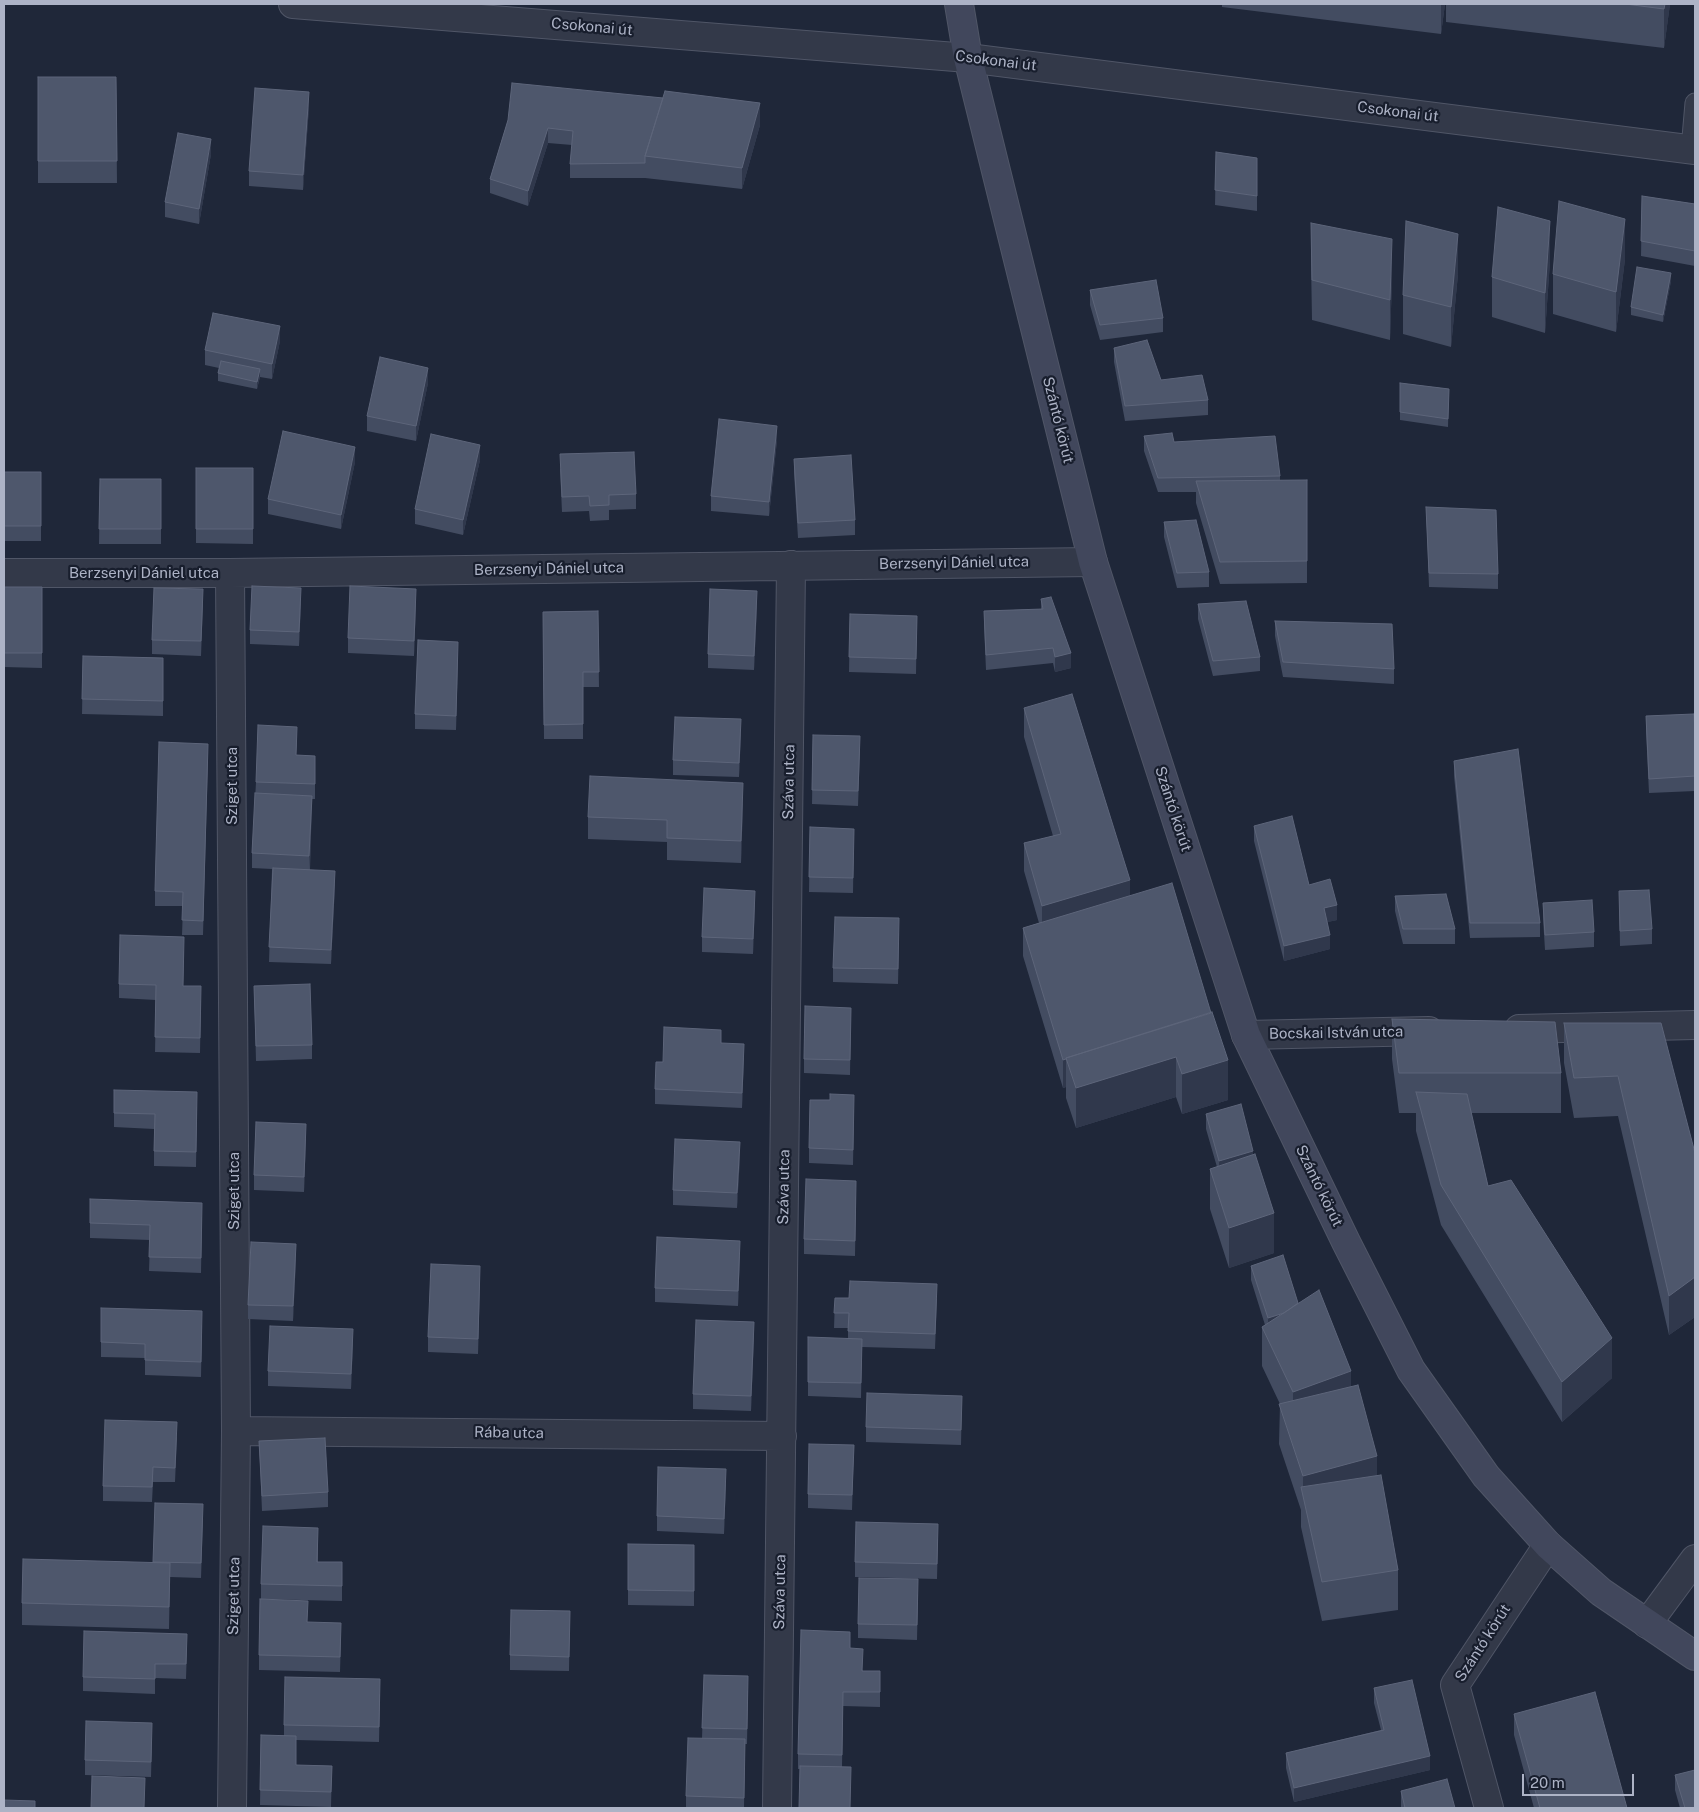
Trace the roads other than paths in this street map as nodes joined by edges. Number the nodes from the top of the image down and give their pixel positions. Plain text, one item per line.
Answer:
1 (293, 4) edge
2 (959, 4) edge
3 (431, 9) edge
4 (585, 15) edge
5 (968, 58) junction
6 (1695, 103) edge
7 (1693, 149) edge
8 (1093, 562) junction
9 (791, 565) junction
10 (4, 573) edge
11 (230, 573) junction
12 (1695, 1025) edge
13 (1496, 1029) edge
14 (1456, 1030) edge
15 (1246, 1035) junction
16 (236, 1431) junction
17 (782, 1436) junction
18 (1548, 1545) junction
19 (1695, 1558) edge
20 (1647, 1624) junction
21 (1695, 1656) edge
22 (232, 1808) edge
23 (777, 1808) edge
24 (1489, 1808) edge

1 - 3 street, Csokonai út
2 - 5 street, Szántó körút
3 - 4 street, Csokonai út
4 - 5 street, Csokonai út
5 - 7 street, Csokonai út
5 - 8 street, Szántó körút
6 - 7 lane
8 - 9 street, Berzsenyi Dániel utca
8 - 15 street, Szántó körút
9 - 11 street, Berzsenyi Dániel utca
9 - 17 street, Száva utca
10 - 11 street, Berzsenyi Dániel utca
11 - 16 street, Sziget utca
12 - 13 street
14 - 15 street, Bocskai István utca
15 - 18 street, Szántó körút
16 - 17 street, Rába utca
16 - 22 street, Sziget utca
17 - 23 street, Száva utca
18 - 20 street, Szántó körút
18 - 24 street, Szántó körút
19 - 20 street
20 - 21 street, Szántó körút

